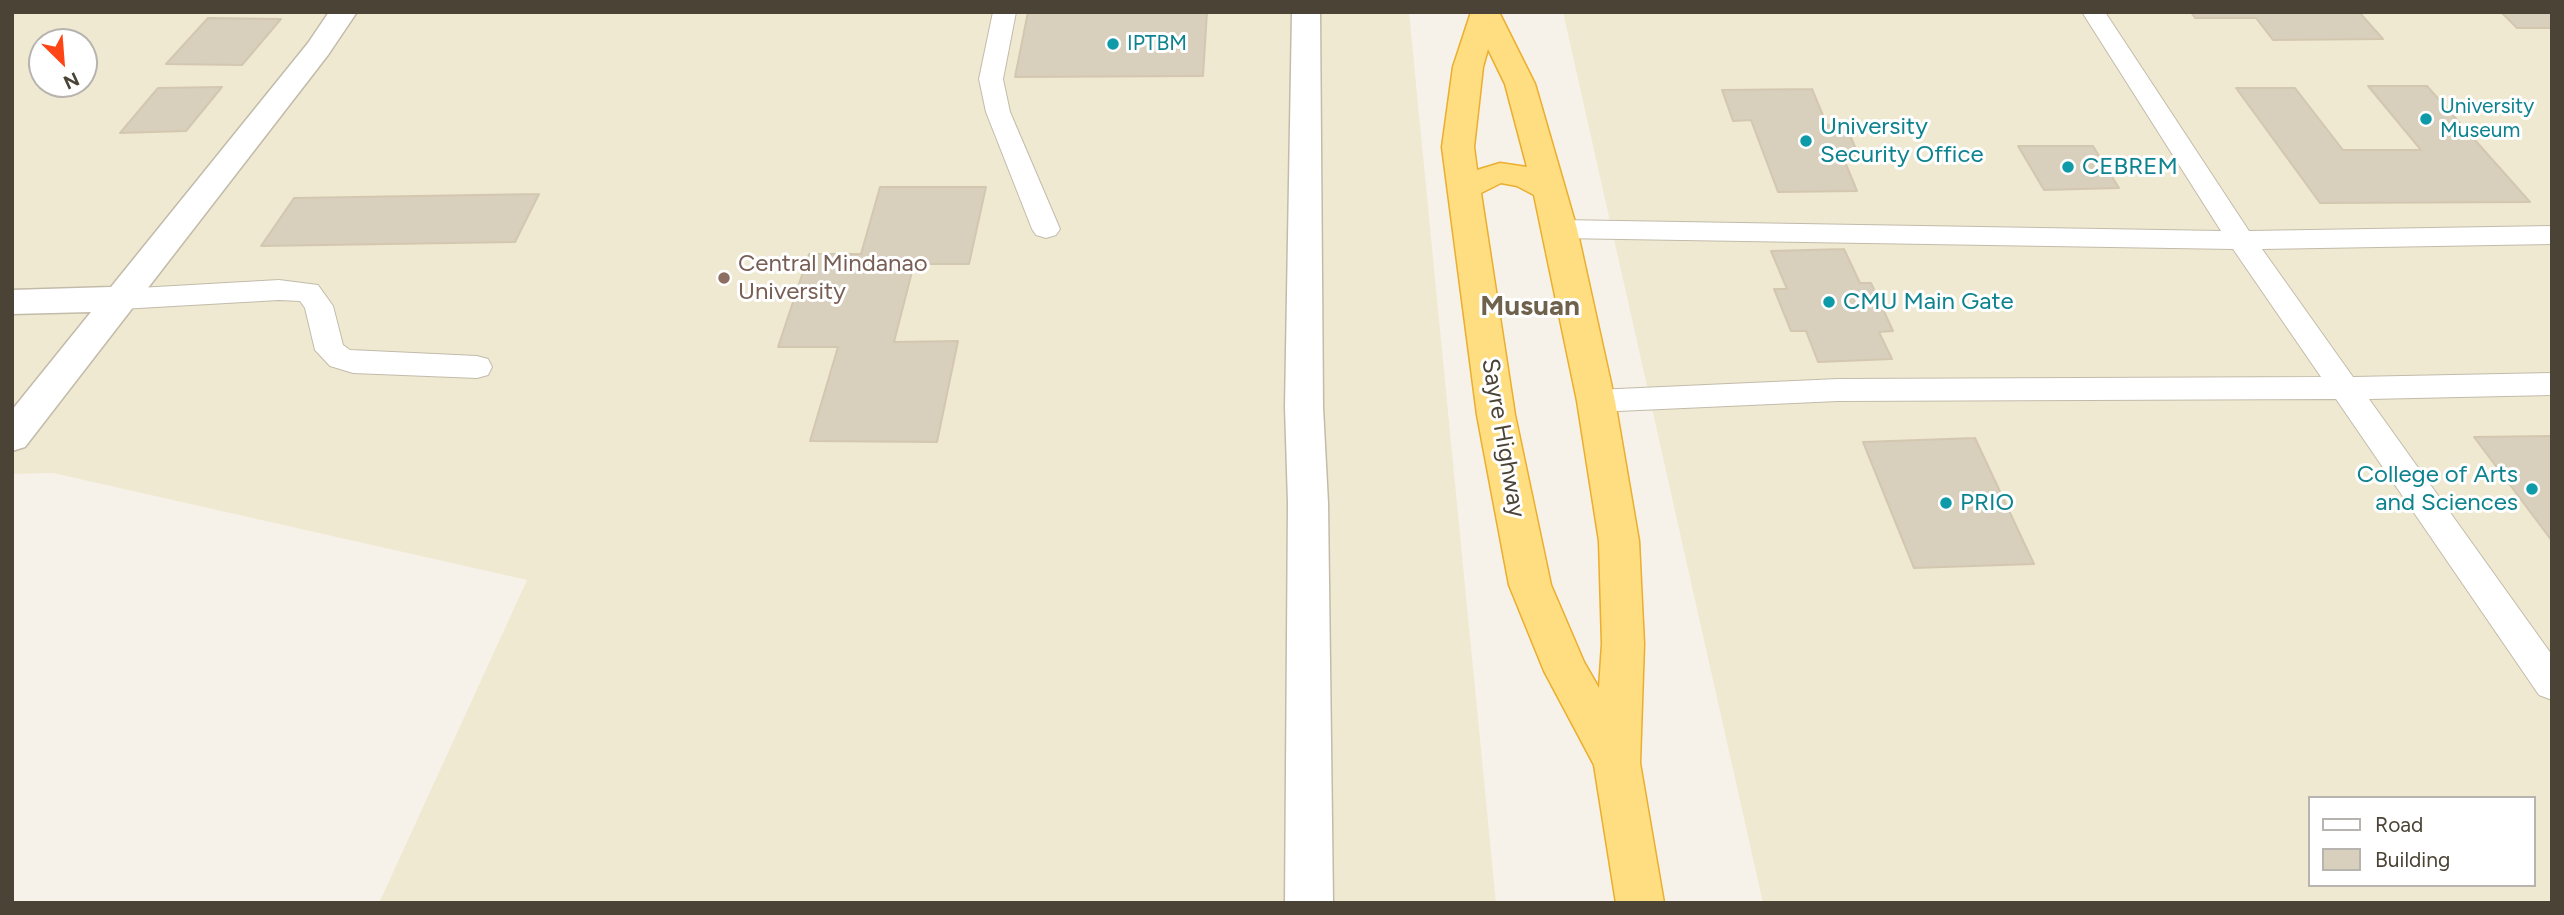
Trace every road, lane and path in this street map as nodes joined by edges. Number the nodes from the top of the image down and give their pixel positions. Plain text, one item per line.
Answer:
1 (344, 12) edge
2 (1004, 12) edge
3 (1306, 12) edge
4 (2093, 12) edge
5 (1485, 13) edge
6 (1464, 189) junction
7 (1548, 189) junction
8 (1046, 229) dead end
9 (1560, 229) junction
10 (2552, 235) edge
11 (2241, 240) junction
12 (121, 299) junction
13 (12, 302) edge
14 (477, 367) dead end
15 (2552, 384) edge
16 (2345, 388) junction
17 (1597, 401) junction
18 (12, 438) edge
19 (2552, 684) edge
20 (1617, 763) junction
21 (1309, 903) edge
22 (1640, 903) edge

1 - 12 street
2 - 8 lane
3 - 21 street
4 - 11 lane
5 - 6 highway, Sayre Highway
5 - 7 highway, Sayre Highway
6 - 7 highway
6 - 20 highway, Sayre Highway
7 - 9 highway, Sayre Highway
9 - 11 lane
9 - 17 highway, Sayre Highway
10 - 11 lane
11 - 16 lane
12 - 13 street
12 - 14 lane
12 - 18 street
15 - 16 lane
16 - 17 lane
16 - 19 lane
17 - 20 highway, Sayre Highway
20 - 22 highway, Sayre Highway

